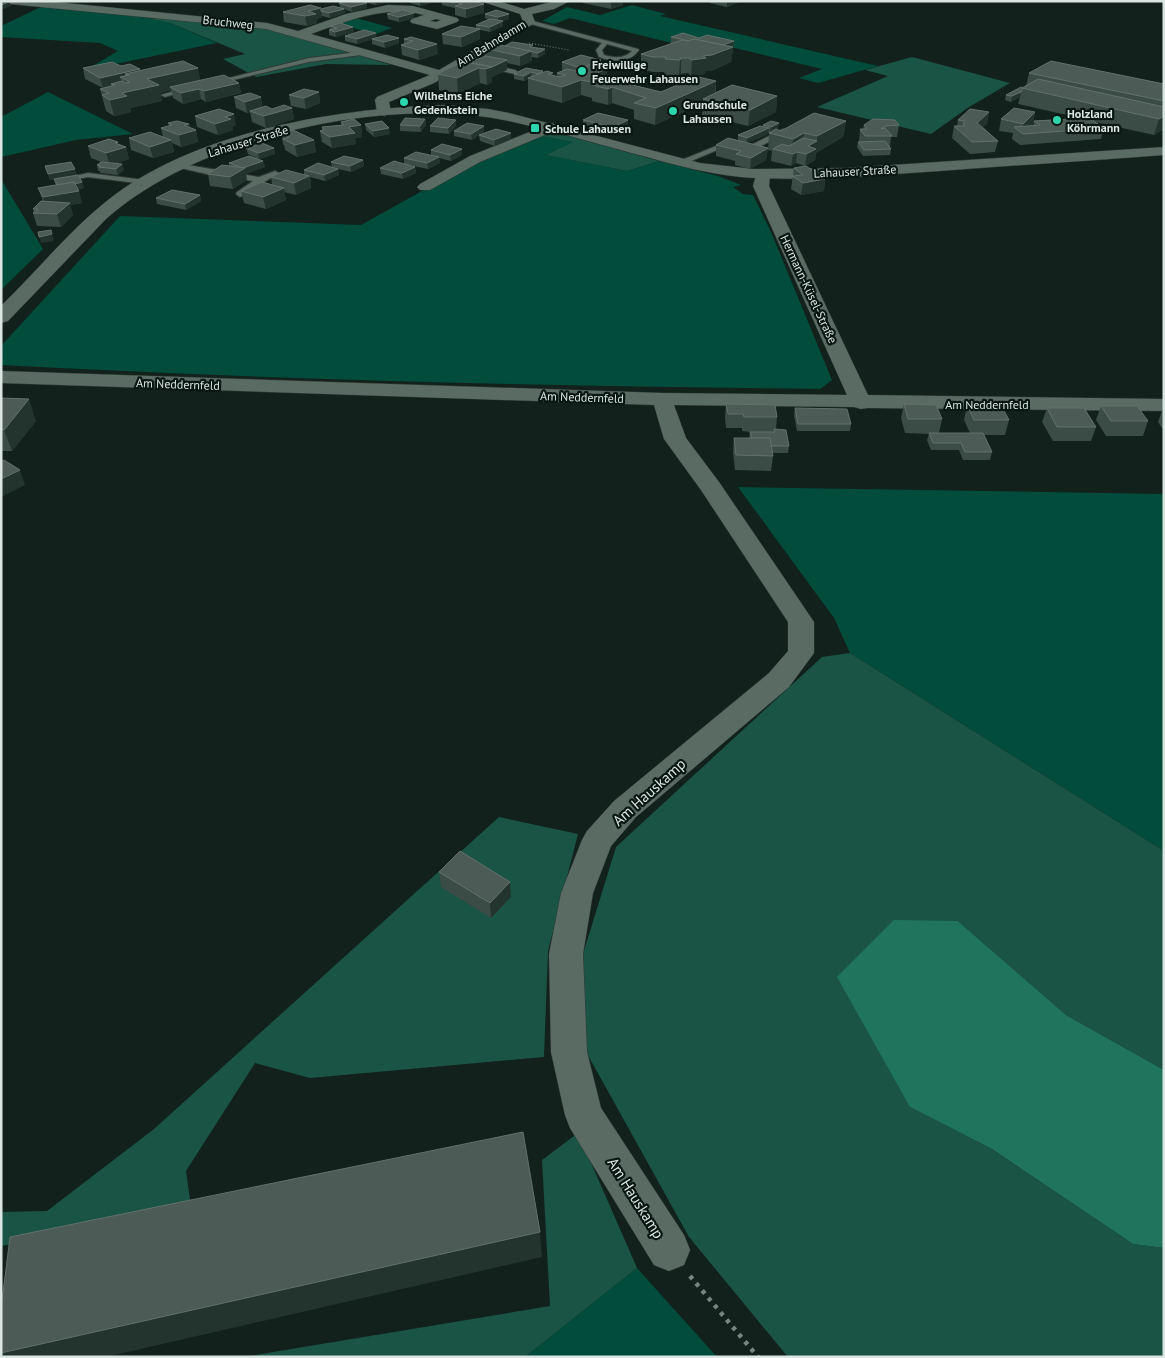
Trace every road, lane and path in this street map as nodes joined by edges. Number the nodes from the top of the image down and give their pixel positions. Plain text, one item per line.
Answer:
1 (10, 1) edge
2 (485, 1) edge
3 (565, 1) edge
4 (435, 16) dead end
5 (527, 18) junction
6 (301, 34) junction
7 (504, 37) junction
8 (606, 42) junction
9 (366, 53) junction
10 (604, 57) junction
11 (463, 61) junction
12 (602, 64) edge
13 (515, 72) edge
14 (440, 74) junction
15 (208, 83) edge
16 (194, 88) edge
17 (165, 94) edge
18 (384, 112) junction
19 (552, 127) junction
20 (792, 129) edge
21 (1164, 151) edge
22 (681, 162) junction
23 (179, 165) junction
24 (275, 173) edge
25 (762, 175) junction
26 (57, 180) edge
27 (260, 180) junction
28 (145, 182) junction
29 (424, 187) dead end
30 (240, 194) dead end
31 (1, 317) edge
32 (1, 378) edge
33 (662, 399) junction
34 (861, 403) junction
35 (1164, 405) edge
36 (669, 1250) joint
37 (758, 1357) edge

1 - 6 street, Bruchweg
2 - 5 street
3 - 5 street, Am Bahndamm
4 - 6 street
5 - 7 street, Am Bahndamm
5 - 8 lane
6 - 9 street, Bruchweg
7 - 10 path
7 - 11 street, Am Bahndamm
8 - 10 lane
8 - 10 lane
9 - 14 street, Bruchweg
9 - 15 lane
10 - 12 lane
11 - 13 lane
11 - 14 street, Am Bahndamm
14 - 18 street, Am Bahndamm
16 - 17 lane
18 - 19 street, Lahauser Straße
18 - 23 street, Lahauser Straße
19 - 22 street, Lahauser Straße
19 - 29 street
20 - 22 lane
21 - 25 street, Lahauser Straße
22 - 25 street, Lahauser Straße
23 - 27 lane
23 - 28 street, Lahauser Straße
24 - 27 lane
25 - 34 street, Hermann-Küsel-Straße
26 - 28 lane
27 - 30 lane
28 - 31 street, Lahauser Straße
32 - 33 street, Am Neddernfeld
33 - 34 street, Am Neddernfeld
33 - 36 street, Am Hauskamp
34 - 35 street, Am Neddernfeld
36 - 37 path, Am Hauskamp

